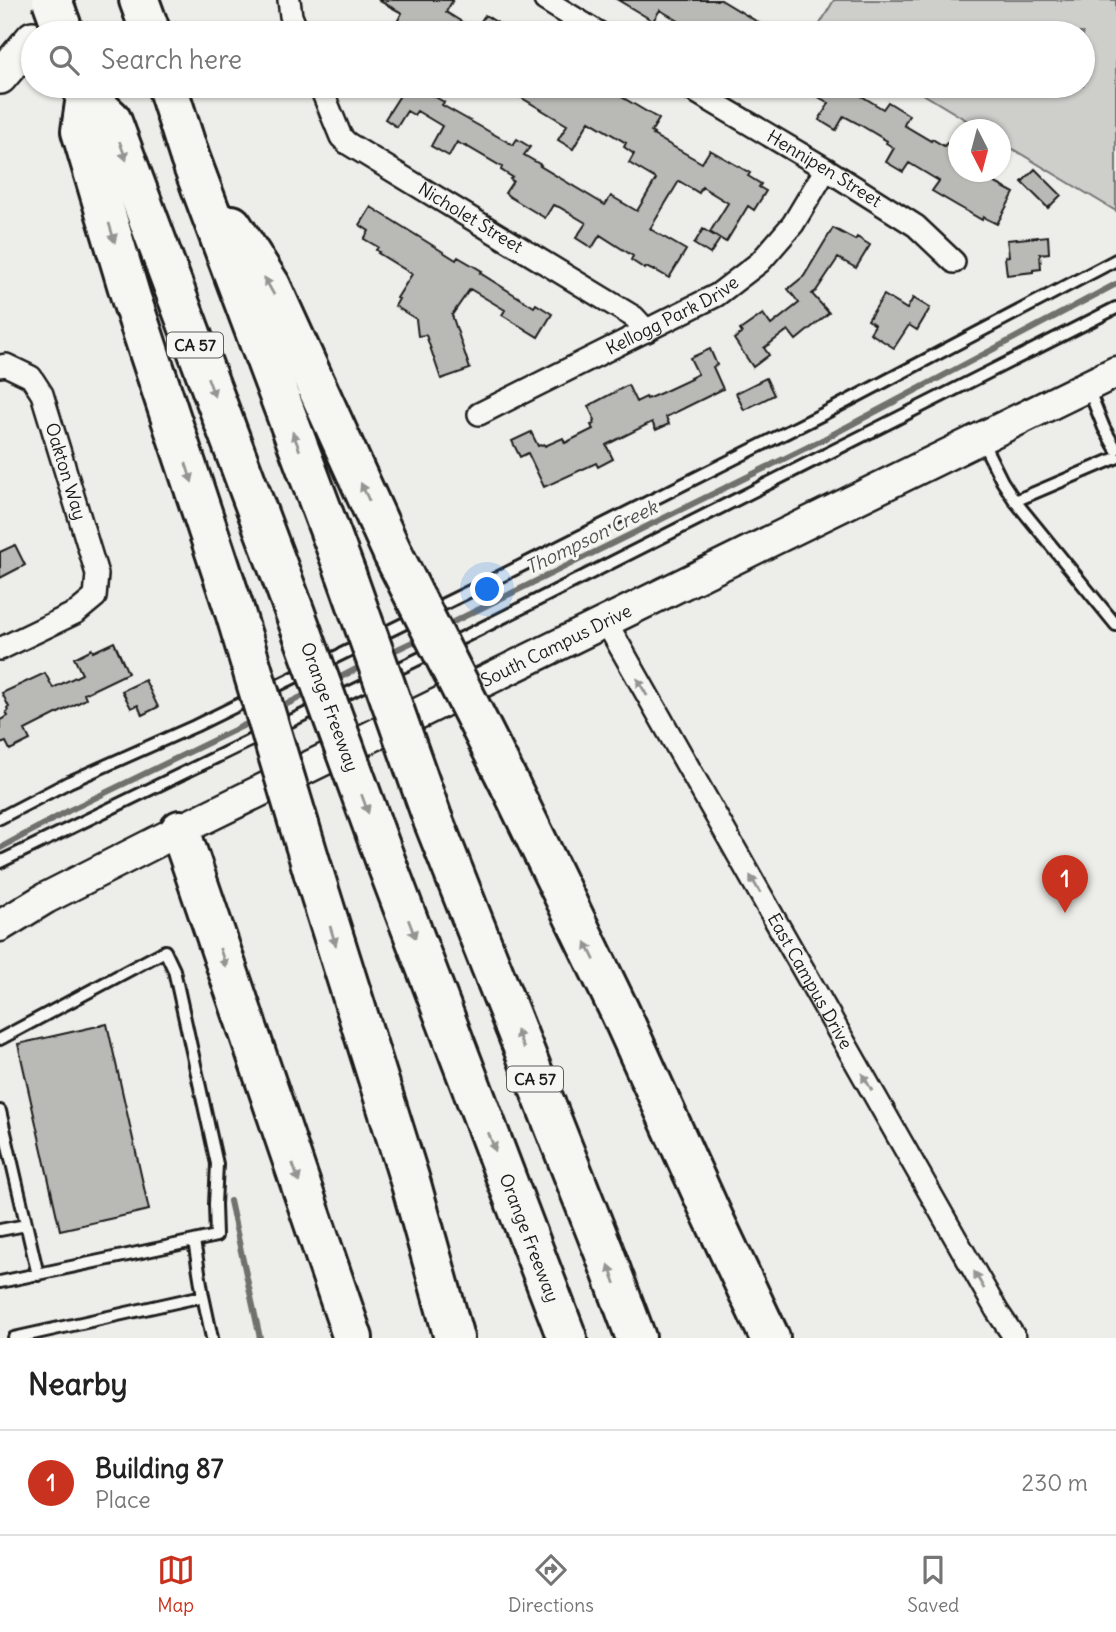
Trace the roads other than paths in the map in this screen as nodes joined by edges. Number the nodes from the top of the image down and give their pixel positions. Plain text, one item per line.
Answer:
1 (52, 0) edge
2 (66, 0) edge
3 (289, 0) edge
4 (545, 0) edge
5 (48, 21) edge
6 (60, 21) edge
7 (293, 21) edge
8 (579, 21) edge
9 (21, 49) edge
10 (3, 66) edge
11 (83, 98) edge
12 (91, 98) edge
13 (171, 98) edge
14 (325, 98) edge
15 (706, 98) edge
16 (190, 158) junction
17 (826, 169) junction
18 (1116, 260) edge
19 (954, 262) dead end
20 (1116, 308) edge
21 (647, 331) junction
22 (3, 365) edge
23 (1116, 372) edge
24 (1088, 386) junction
25 (479, 414) dead end
26 (981, 439) junction
27 (1116, 449) edge
28 (1116, 458) edge
29 (1015, 501) junction
30 (606, 622) junction
31 (1116, 625) edge
32 (0, 649) edge
33 (0, 818) edge
34 (180, 830) junction
35 (0, 862) edge
36 (0, 926) edge
37 (620, 1012) junction
38 (358, 1018) junction
39 (0, 1040) edge
40 (0, 1111) edge
41 (26, 1225) junction
42 (0, 1230) edge
43 (194, 1241) junction
44 (38, 1275) junction
45 (0, 1282) edge
46 (203, 1296) junction
47 (32, 1336) edge
48 (14, 1338) edge
49 (212, 1338) edge
50 (353, 1338) edge
51 (429, 1338) edge
52 (454, 1338) edge
53 (567, 1338) edge
54 (636, 1338) edge
55 (770, 1338) edge
56 (799, 1338) edge
57 (1015, 1338) edge

1 - 6 highway, bridge
2 - 5 main road
3 - 7 street
4 - 8 street
9 - 10 main road
11 -> 38 highway, bridge
12 -> 53 highway, Orange Freeway / CA 57, bridge
13 - 16 highway, CA 57
14 - 21 street, Nicholet Street
15 - 17 street, Hennipen Street
37 -> 16 highway, bridge
54 -> 16 highway, CA 57, bridge
17 - 19 street, Hennipen Street
17 - 21 street, Kellogg Park Drive
18 - 33 lane
20 - 35 lane
21 - 25 street, Kellogg Park Drive
22 - 32 street, Oakton Way
23 - 24 street, South Campus Drive
24 - 26 street, South Campus Drive
24 - 27 lane
26 - 29 lane
26 - 30 street, South Campus Drive
28 - 29 lane
29 - 31 lane
30 - 34 street, South Campus Drive
57 -> 30 street, East Campus Drive
34 - 36 street, South Campus Drive
34 -> 50 highway
37 - 55 highway
37 - 56 highway
38 - 51 highway
38 - 52 highway
39 - 43 lane
40 - 41 lane
41 - 42 lane
41 - 44 lane
43 - 44 lane
43 - 46 lane
44 - 45 lane
46 - 47 lane
46 - 49 lane
47 - 48 lane

